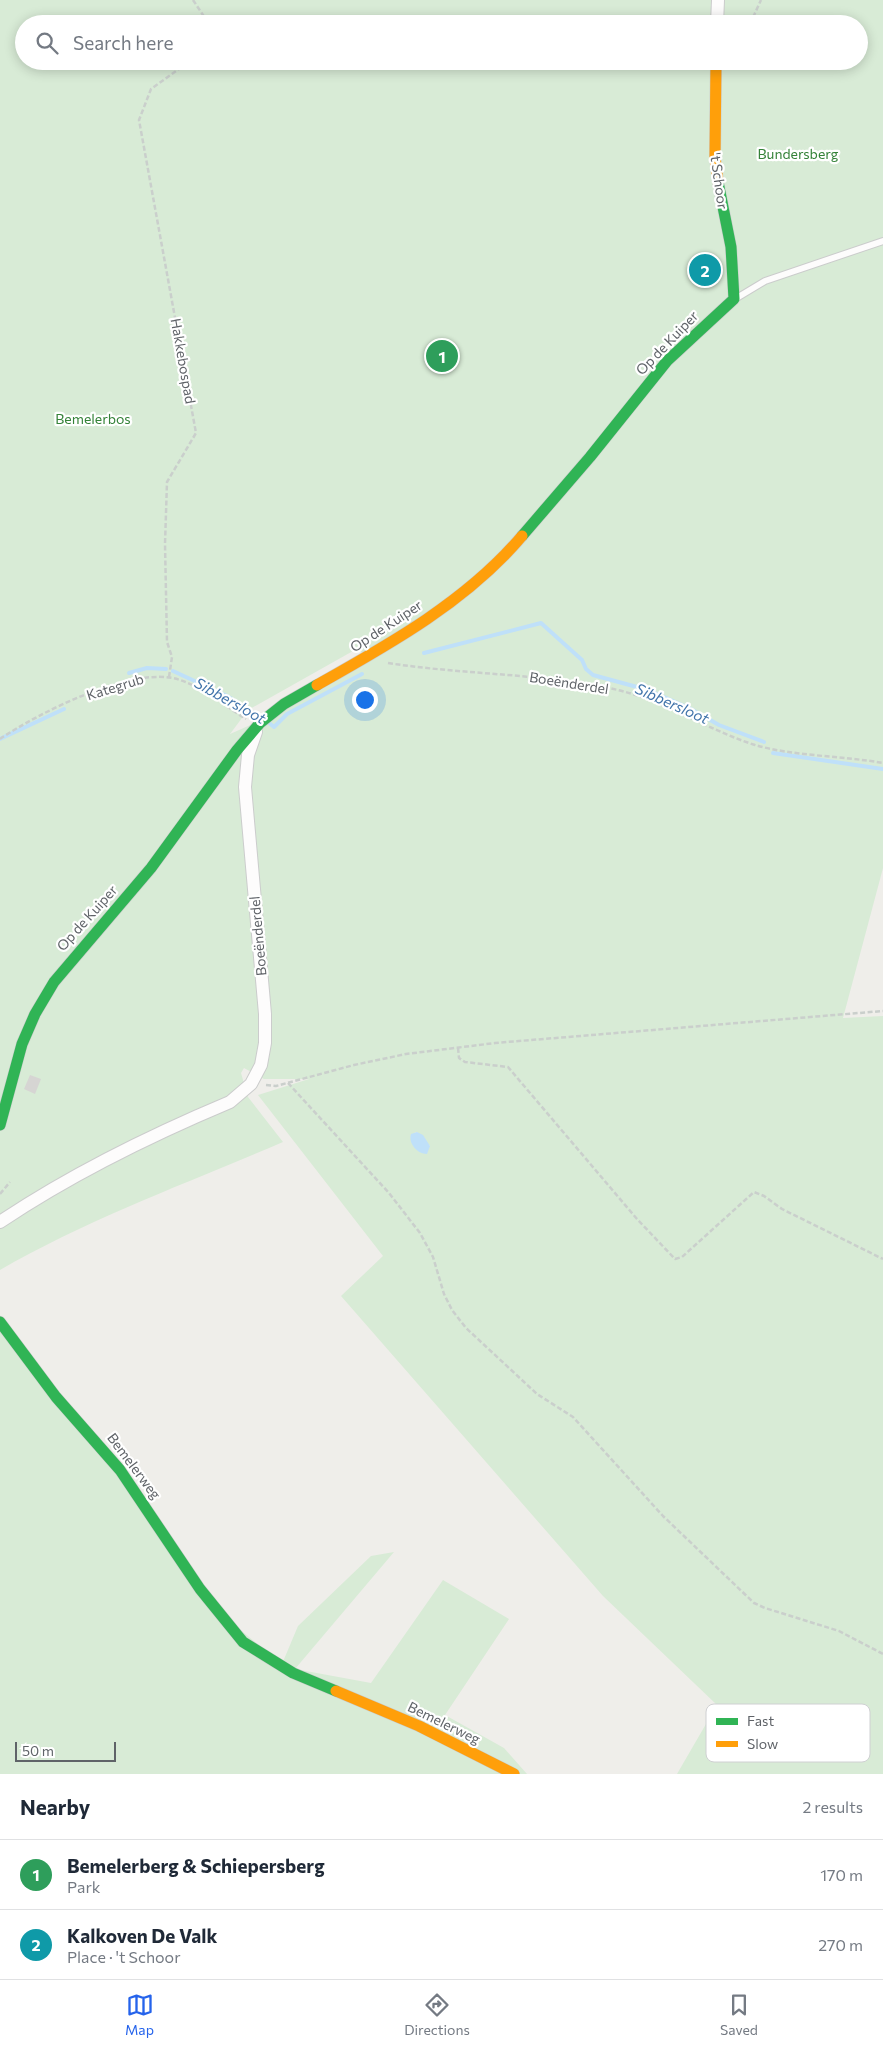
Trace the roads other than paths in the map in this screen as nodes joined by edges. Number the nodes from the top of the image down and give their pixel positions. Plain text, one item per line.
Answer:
1 (718, 0) edge
2 (717, 15) edge
3 (716, 70) edge
4 (883, 240) edge
5 (734, 299) junction
6 (258, 726) junction
7 (0, 1125) edge
8 (0, 1222) edge
9 (0, 1322) edge
10 (514, 1774) edge

1 - 2 street
3 - 5 street, 't Schoor
4 - 5 lane, Op de Kuiper
5 - 6 street, Op de Kuiper
6 - 7 street, Op de Kuiper
6 - 8 street, Boeënderdel
9 - 10 street, Bemelerweg

